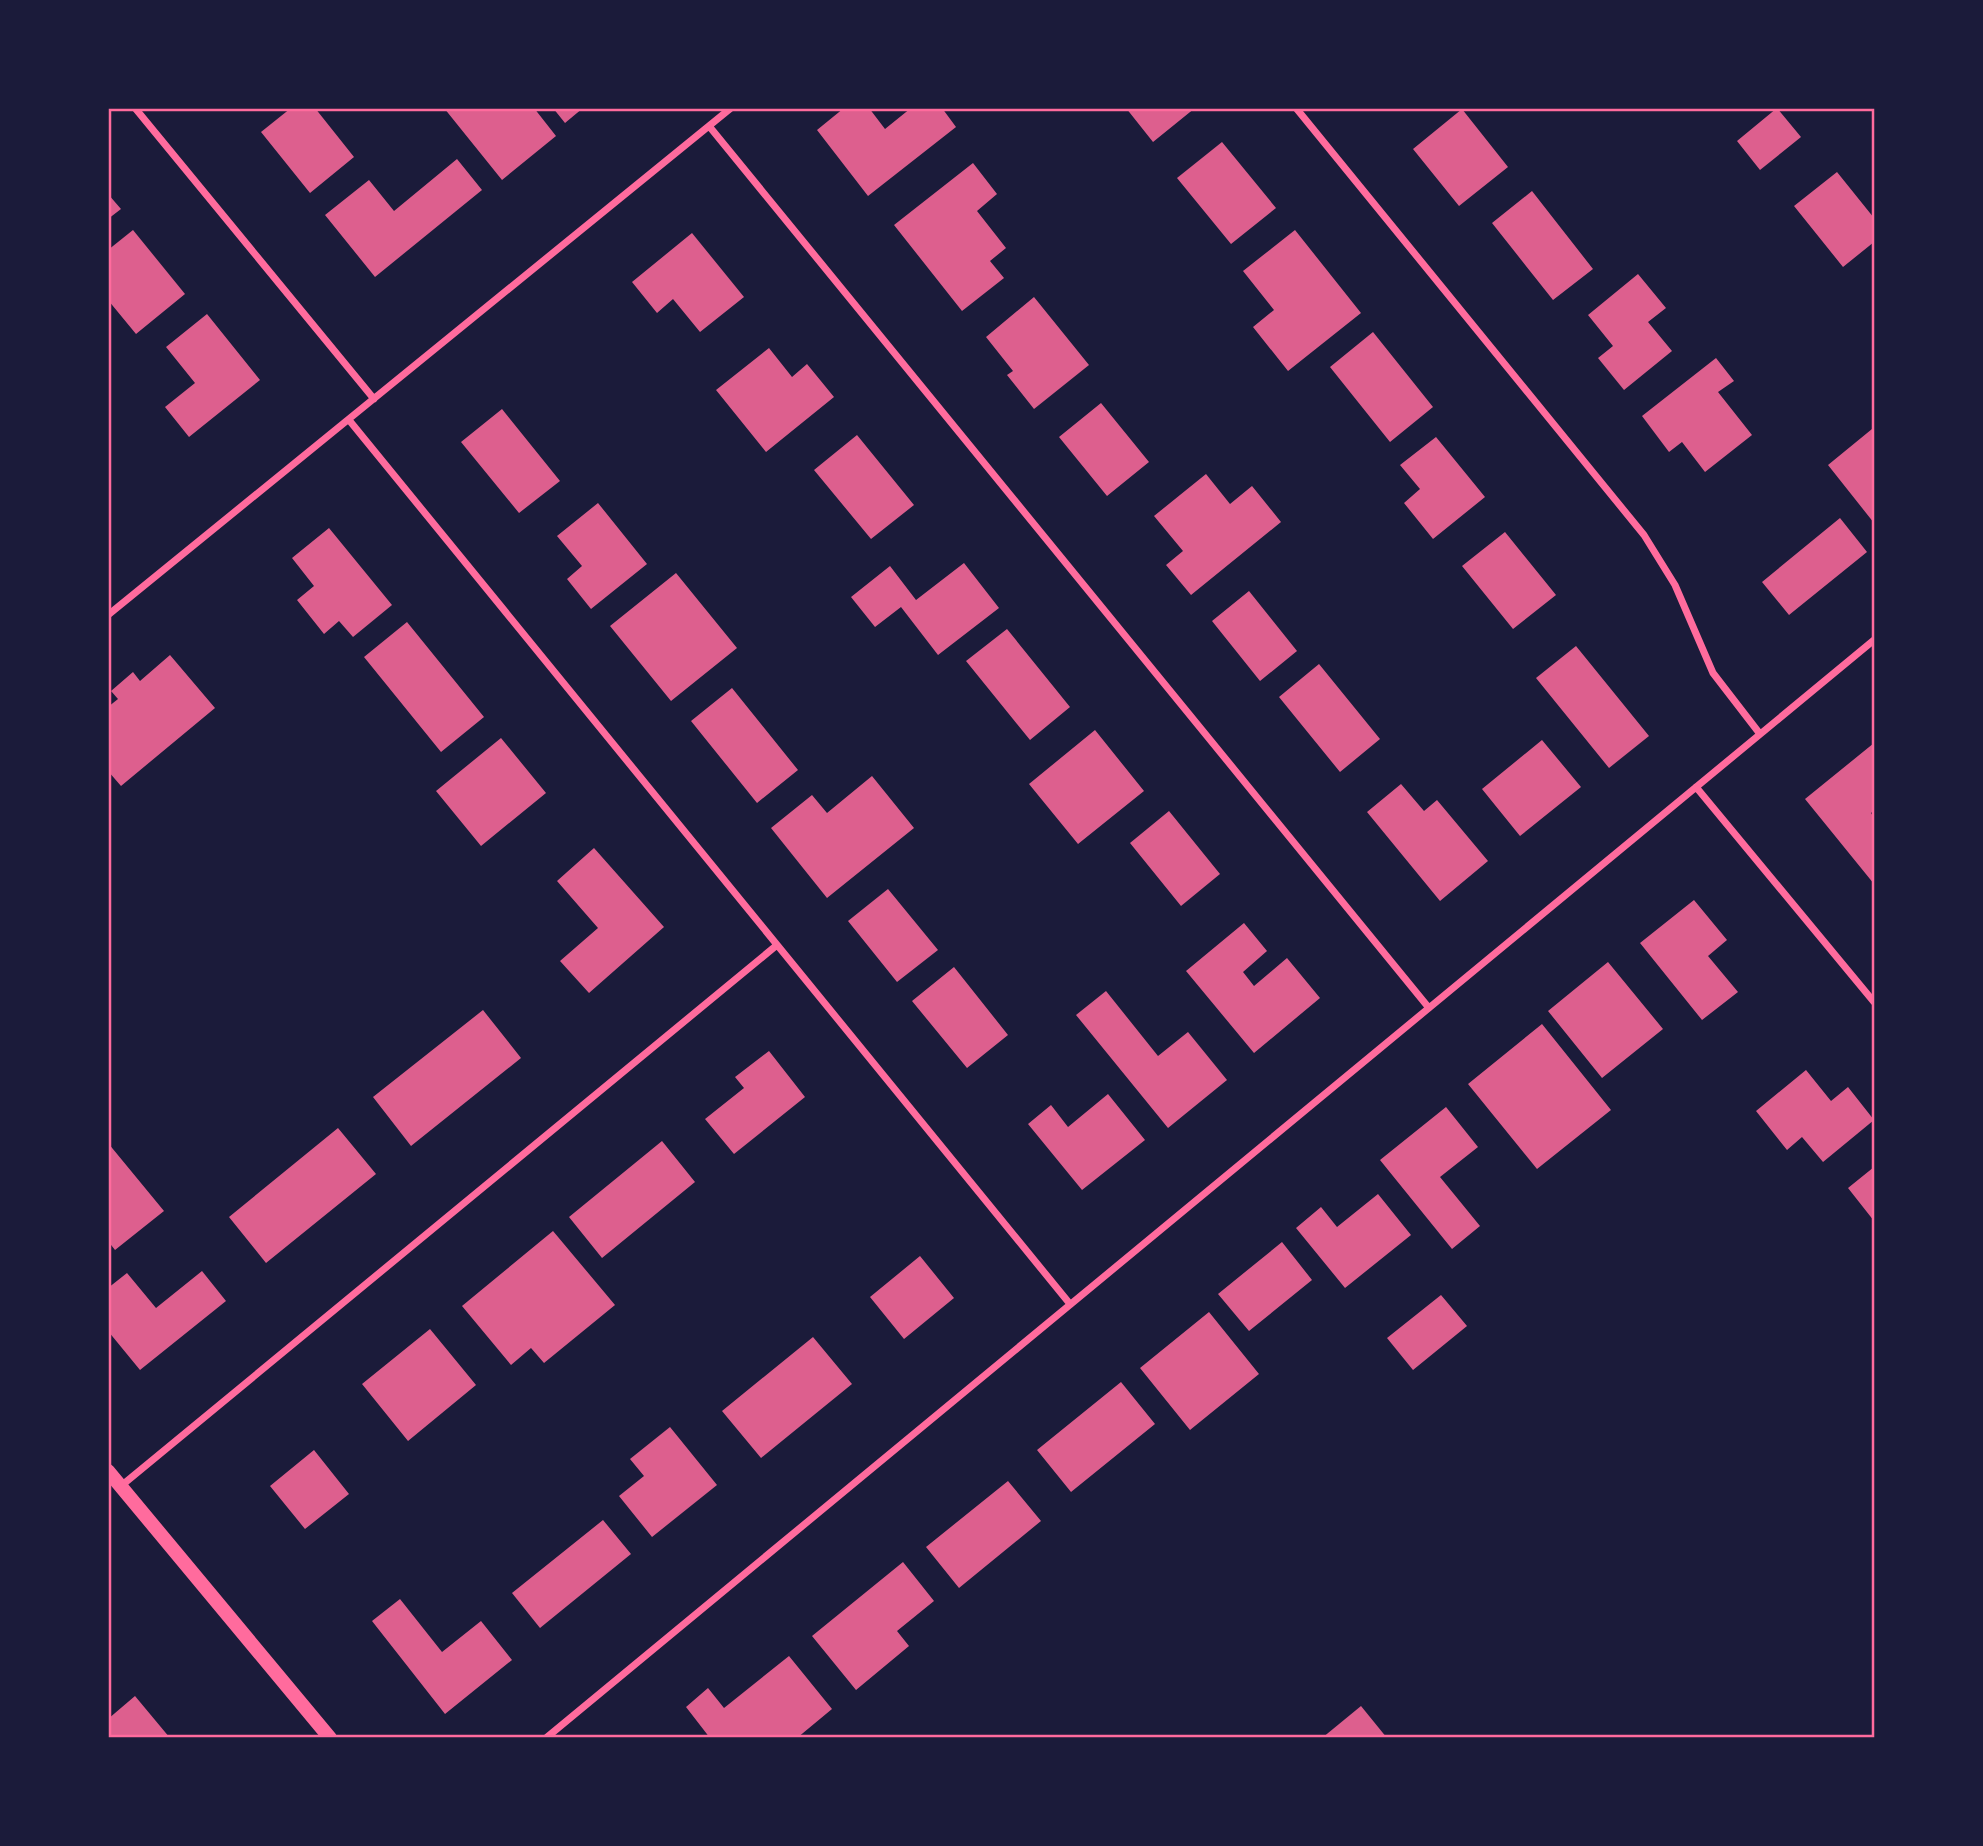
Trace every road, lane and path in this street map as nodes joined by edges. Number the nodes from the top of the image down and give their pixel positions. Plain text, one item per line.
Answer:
1 (135, 108) edge
2 (731, 108) edge
3 (1296, 108) edge
4 (709, 127) junction
5 (374, 399) junction
6 (349, 420) junction
7 (108, 615) edge
8 (1874, 640) edge
9 (1760, 734) junction
10 (1696, 787) junction
11 (777, 945) junction
12 (1874, 1002) edge
13 (1429, 1008) junction
14 (1070, 1304) junction
15 (108, 1471) edge
16 (121, 1486) junction
17 (330, 1738) edge
18 (546, 1738) edge

1 - 5 street
2 - 4 street
3 - 9 street
4 - 5 street
4 - 13 street
5 - 6 street
6 - 7 street
6 - 11 street
8 - 9 street
9 - 10 street
10 - 12 street
10 - 13 street
11 - 14 street
11 - 16 street
13 - 14 street
14 - 18 street
15 - 16 main road
16 - 17 main road

